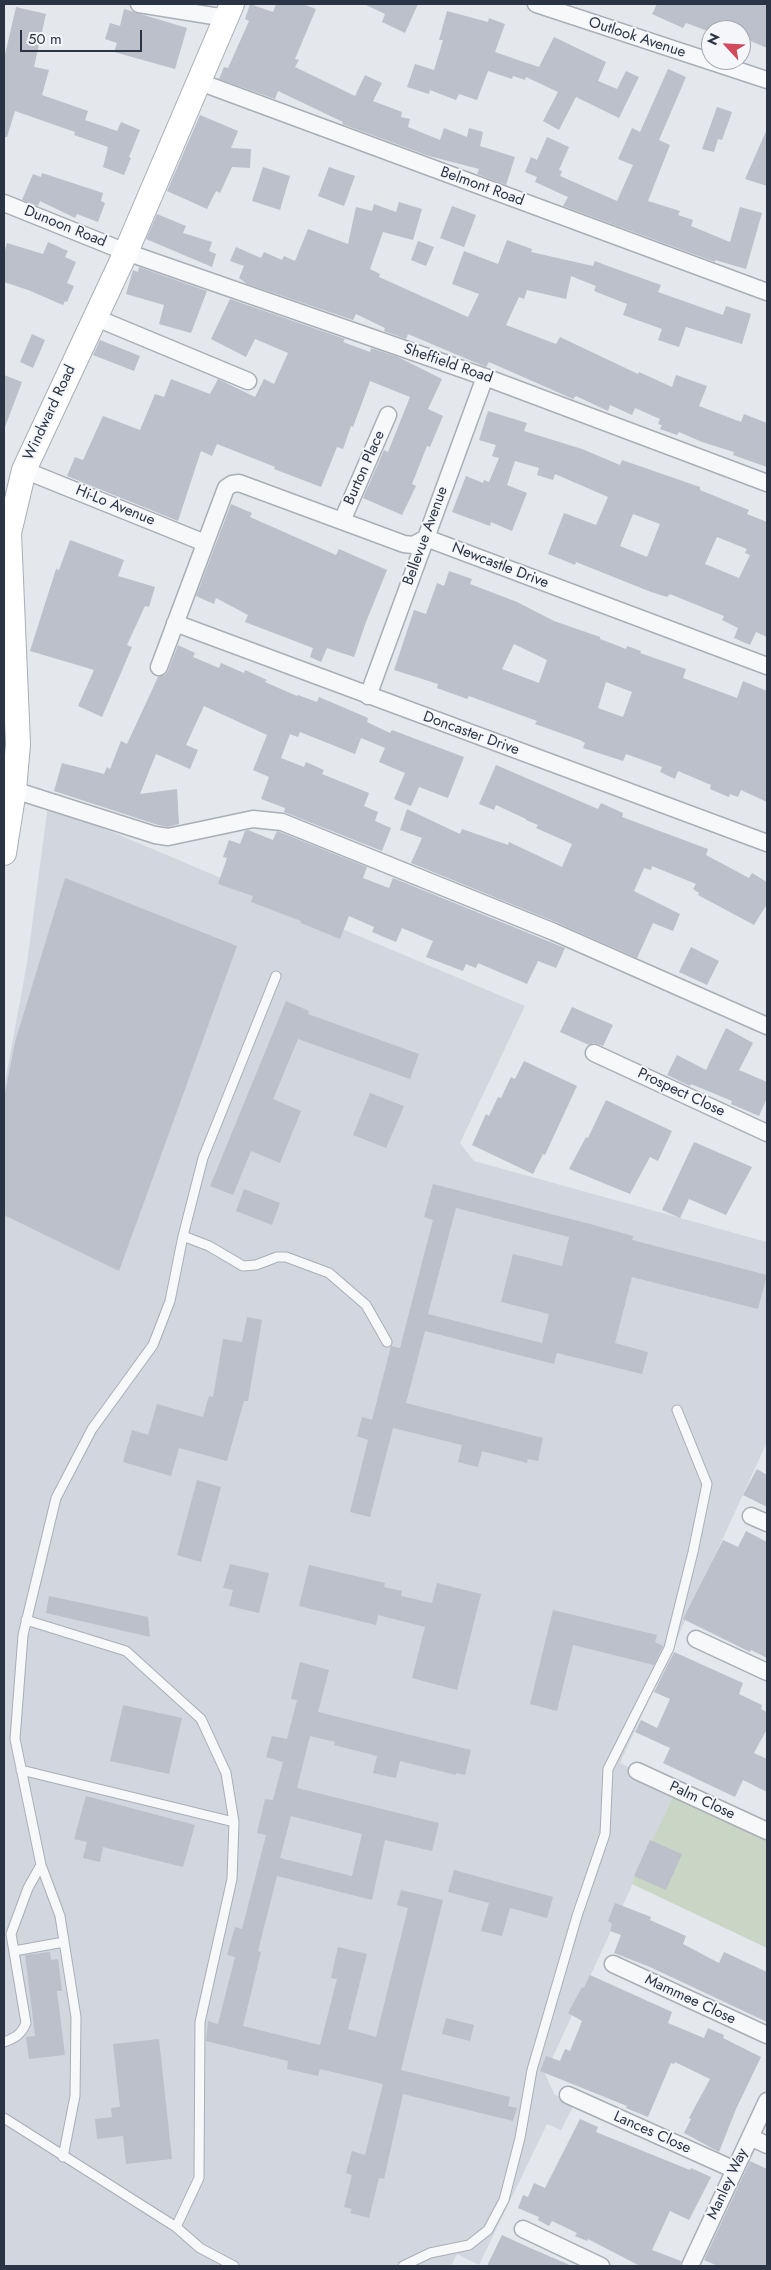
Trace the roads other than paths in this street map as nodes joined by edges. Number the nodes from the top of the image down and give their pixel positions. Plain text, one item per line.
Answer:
1 (139, 4) edge
2 (536, 4) edge
3 (570, 9) edge
4 (229, 11) edge
5 (767, 80) edge
6 (197, 81) junction
7 (4, 203) edge
8 (126, 252) junction
9 (767, 292) edge
10 (94, 317) junction
11 (485, 377) junction
12 (248, 381) dead end
13 (388, 415) dead end
14 (24, 470) junction
15 (767, 483) edge
16 (342, 521) junction
17 (6, 532) edge
18 (426, 538) junction
19 (205, 543) junction
20 (175, 623) junction
21 (767, 666) edge
22 (159, 667) dead end
23 (368, 696) junction
24 (11, 741) edge
25 (14, 790) junction
26 (767, 843) edge
27 (4, 852) edge
28 (276, 976) dead end
29 (767, 1026) edge
30 (594, 1053) dead end
31 (767, 1133) edge
32 (183, 1236) junction
33 (388, 1342) dead end
34 (677, 1410) dead end
35 (750, 1516) dead end
36 (767, 1523) edge
37 (26, 1620) junction
38 (696, 1639) dead end
39 (767, 1672) edge
40 (22, 1770) junction
41 (637, 1771) dead end
42 (234, 1822) junction
43 (767, 1831) edge
44 (41, 1864) junction
45 (64, 1942) junction
46 (14, 1951) junction
47 (613, 1964) dead end
48 (767, 2035) edge
49 (4, 2042) edge
50 (568, 2095) dead end
51 (767, 2101) edge
52 (4, 2118) edge
53 (750, 2137) junction
54 (767, 2145) edge
55 (63, 2157) junction
56 (735, 2170) junction
57 (176, 2227) junction
58 (523, 2229) dead end
59 (234, 2266) edge
60 (403, 2266) edge
61 (601, 2266) edge
62 (691, 2266) edge

1 - 4 street
2 - 3 street, Outlook Avenue
3 - 5 street, Outlook Avenue
4 - 6 main road, Windward Road
6 - 8 main road, Windward Road
6 - 9 street, Belmont Road
7 - 8 street, Dunoon Road
8 - 10 main road, Windward Road
8 - 11 street, Sheffield Road
10 - 12 street
10 - 14 main road, Windward Road
11 - 15 street, Sheffield Road
11 - 18 street, Bellevue Avenue
13 - 16 street, Burton Place
14 - 17 main road, Windward Road
14 - 19 street, Hi-Lo Avenue
16 - 18 street
16 - 19 street
17 - 24 main road, Windward Road
18 - 21 street, Newcastle Drive
18 - 23 street, Bellevue Avenue
19 - 20 street
20 - 22 street
20 - 23 street, Doncaster Drive
23 - 26 street, Doncaster Drive
24 - 25 main road, Windward Road
25 - 27 main road, Windward Road
25 - 29 street
28 - 32 lane
30 - 31 street, Prospect Close
32 - 33 lane
32 - 37 lane
34 - 60 lane
35 - 36 street
37 - 40 lane
37 - 42 lane
38 - 39 street
40 - 42 lane
40 - 44 lane
41 - 43 street, Palm Close
42 - 57 lane
44 - 45 lane
44 - 46 lane
45 - 46 lane
45 - 55 lane
46 - 49 lane
47 - 48 street, Mammee Close
50 - 56 street, Lances Close
51 - 53 street, Manley Way
52 - 55 lane
53 - 54 street
53 - 56 street, Manley Way
55 - 57 lane
56 - 62 street, Manley Way
57 - 59 lane
58 - 61 street

